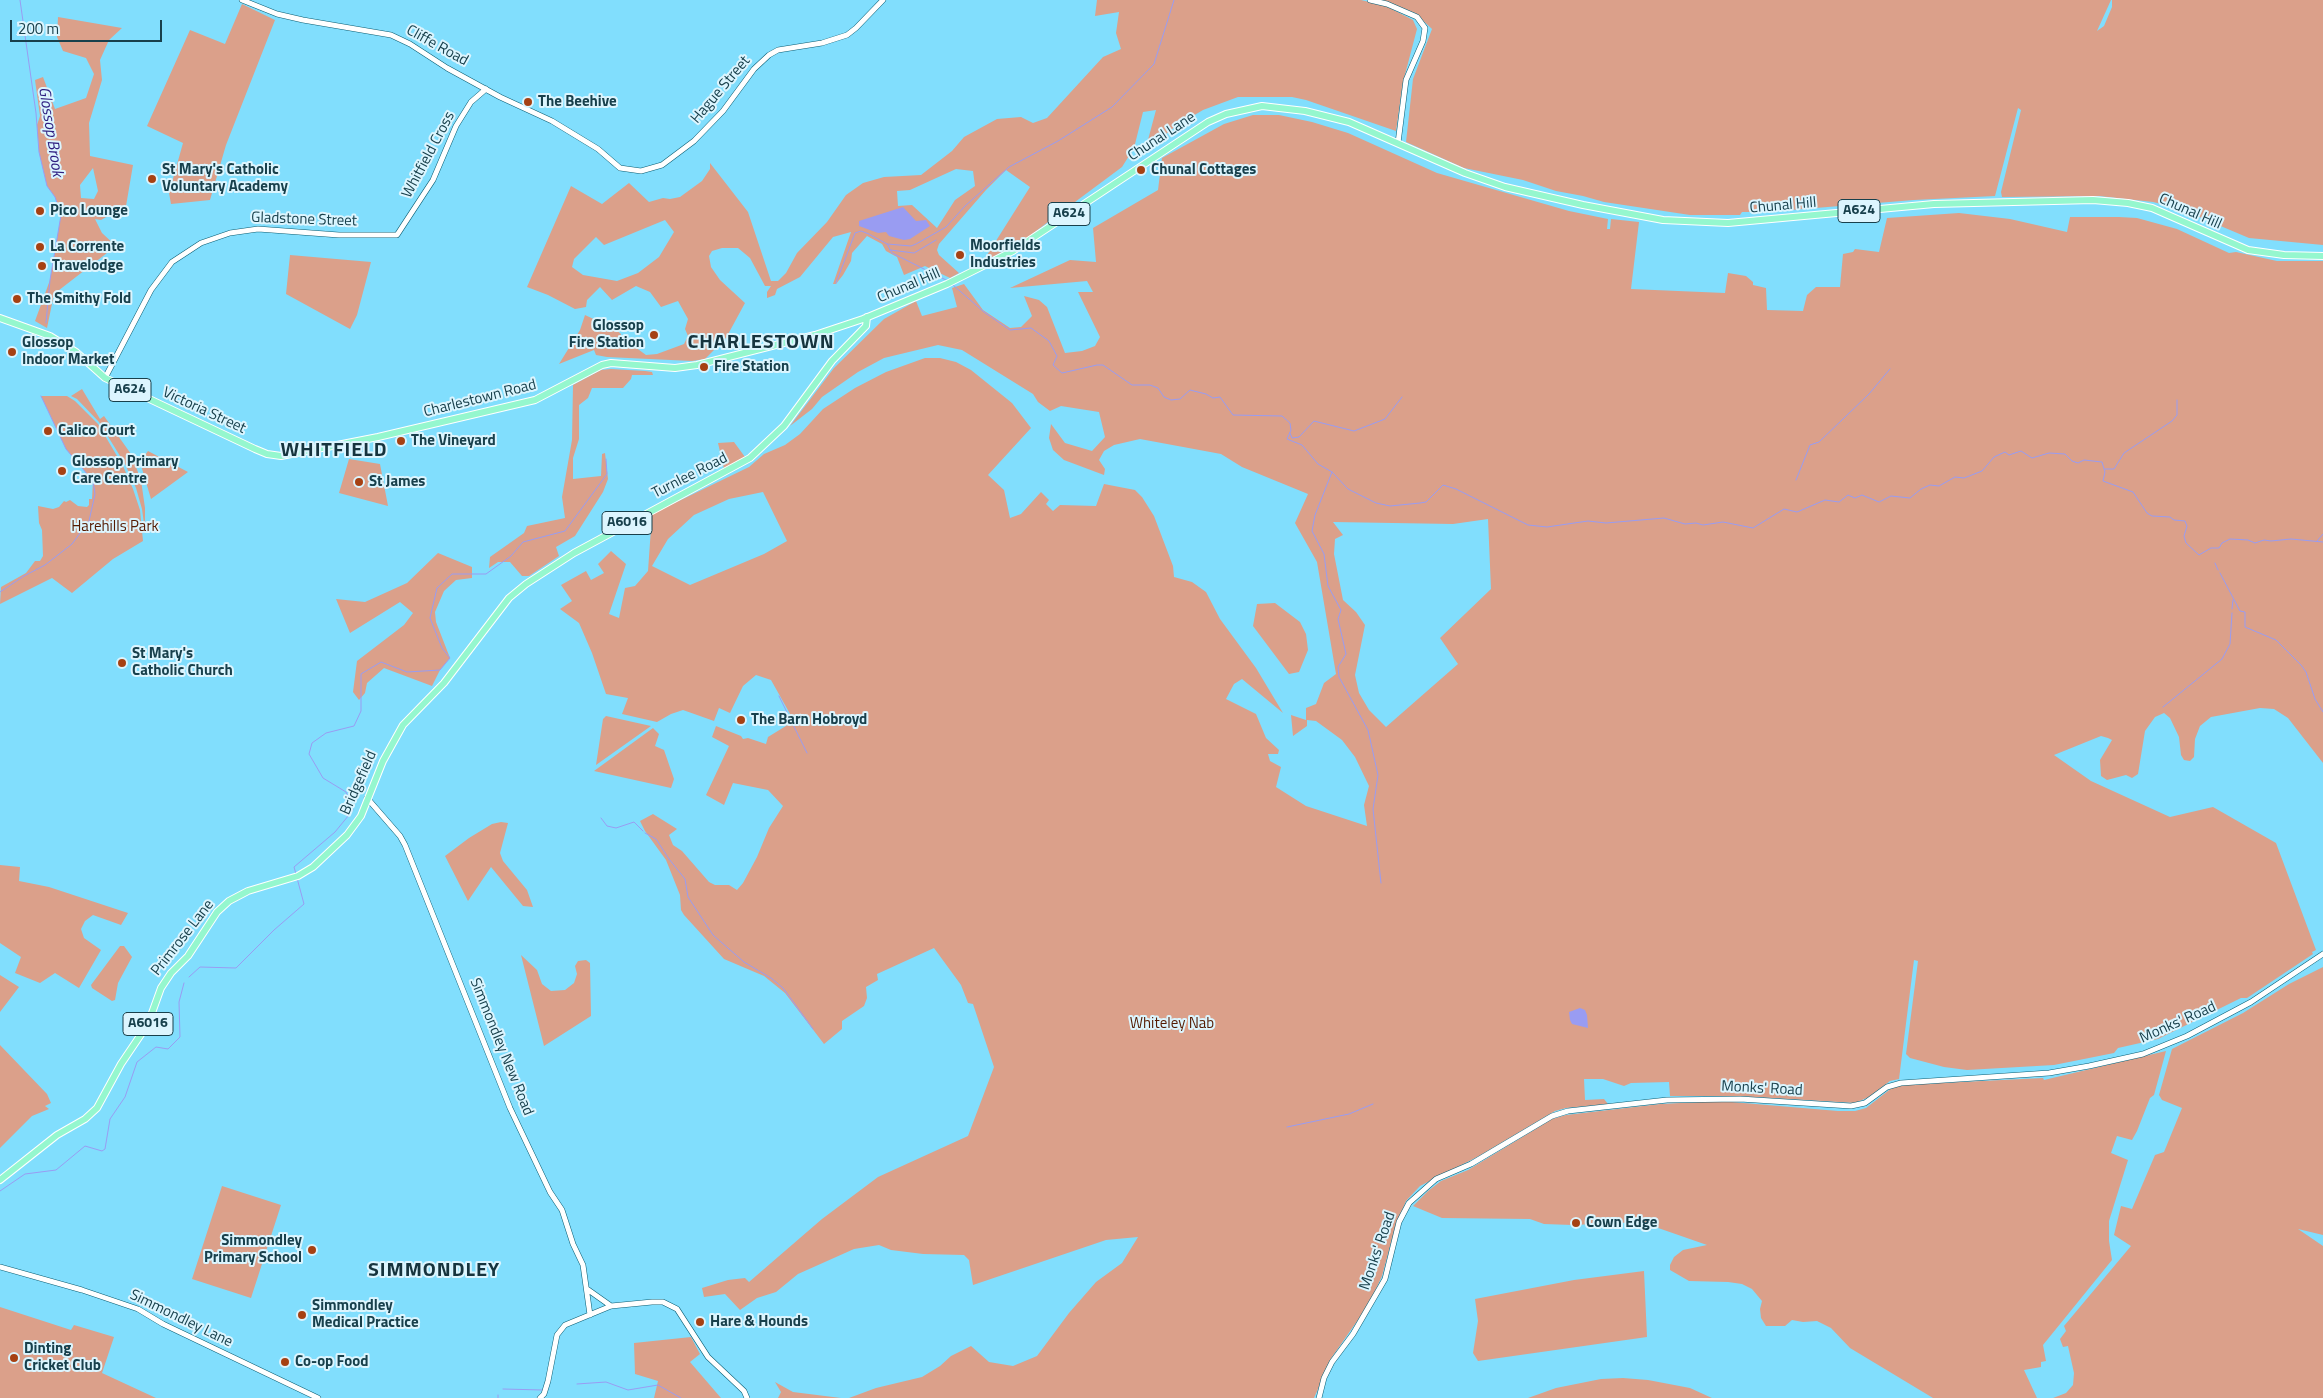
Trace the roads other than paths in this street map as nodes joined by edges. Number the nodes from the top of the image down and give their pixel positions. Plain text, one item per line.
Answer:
1 (242, 0) edge
2 (882, 0) edge
3 (1370, 0) edge
4 (486, 89) junction
5 (500, 96) joint
6 (1398, 142) junction
7 (398, 235) joint
8 (2323, 256) edge
9 (953, 281) joint
10 (867, 317) junction
11 (0, 318) edge
12 (105, 378) junction
13 (267, 454) joint
14 (395, 738) joint
15 (367, 798) junction
16 (322, 858) joint
17 (2323, 954) edge
18 (0, 1180) edge
19 (0, 1267) edge
20 (588, 1289) junction
21 (611, 1306) junction
22 (590, 1315) junction
23 (318, 1398) edge
24 (540, 1398) edge
25 (747, 1398) edge
26 (1319, 1398) edge

1 - 4 street, Cliffe Road
2 - 5 street, Hague Street
3 - 6 street
4 - 5 street, Cliffe Road
4 - 7 street, Whitfield Cross
6 - 8 main road, Chunal Hill / A624
6 - 9 main road, Chunal Lane / A624
7 - 12 street, Gladstone Street
9 - 10 main road, Chunal Hill / A624
10 - 13 main road, Charlestown Road / A624
10 - 14 main road, Turnlee Road / A6016
11 - 12 main road, Victoria Street / A624
12 - 13 main road, Victoria Street / A624
14 - 15 main road, Bridgefield / A6016
15 - 16 main road, Bridgefield / A6016
15 - 20 street, Simmondley New Road
16 - 18 main road, Primrose Lane / A6016
17 - 26 street, Monks' Road
19 - 23 street, Simmondley Lane
20 - 21 street
20 - 22 street, Simmondley New Road
21 - 22 street
21 - 25 street
22 - 24 street

